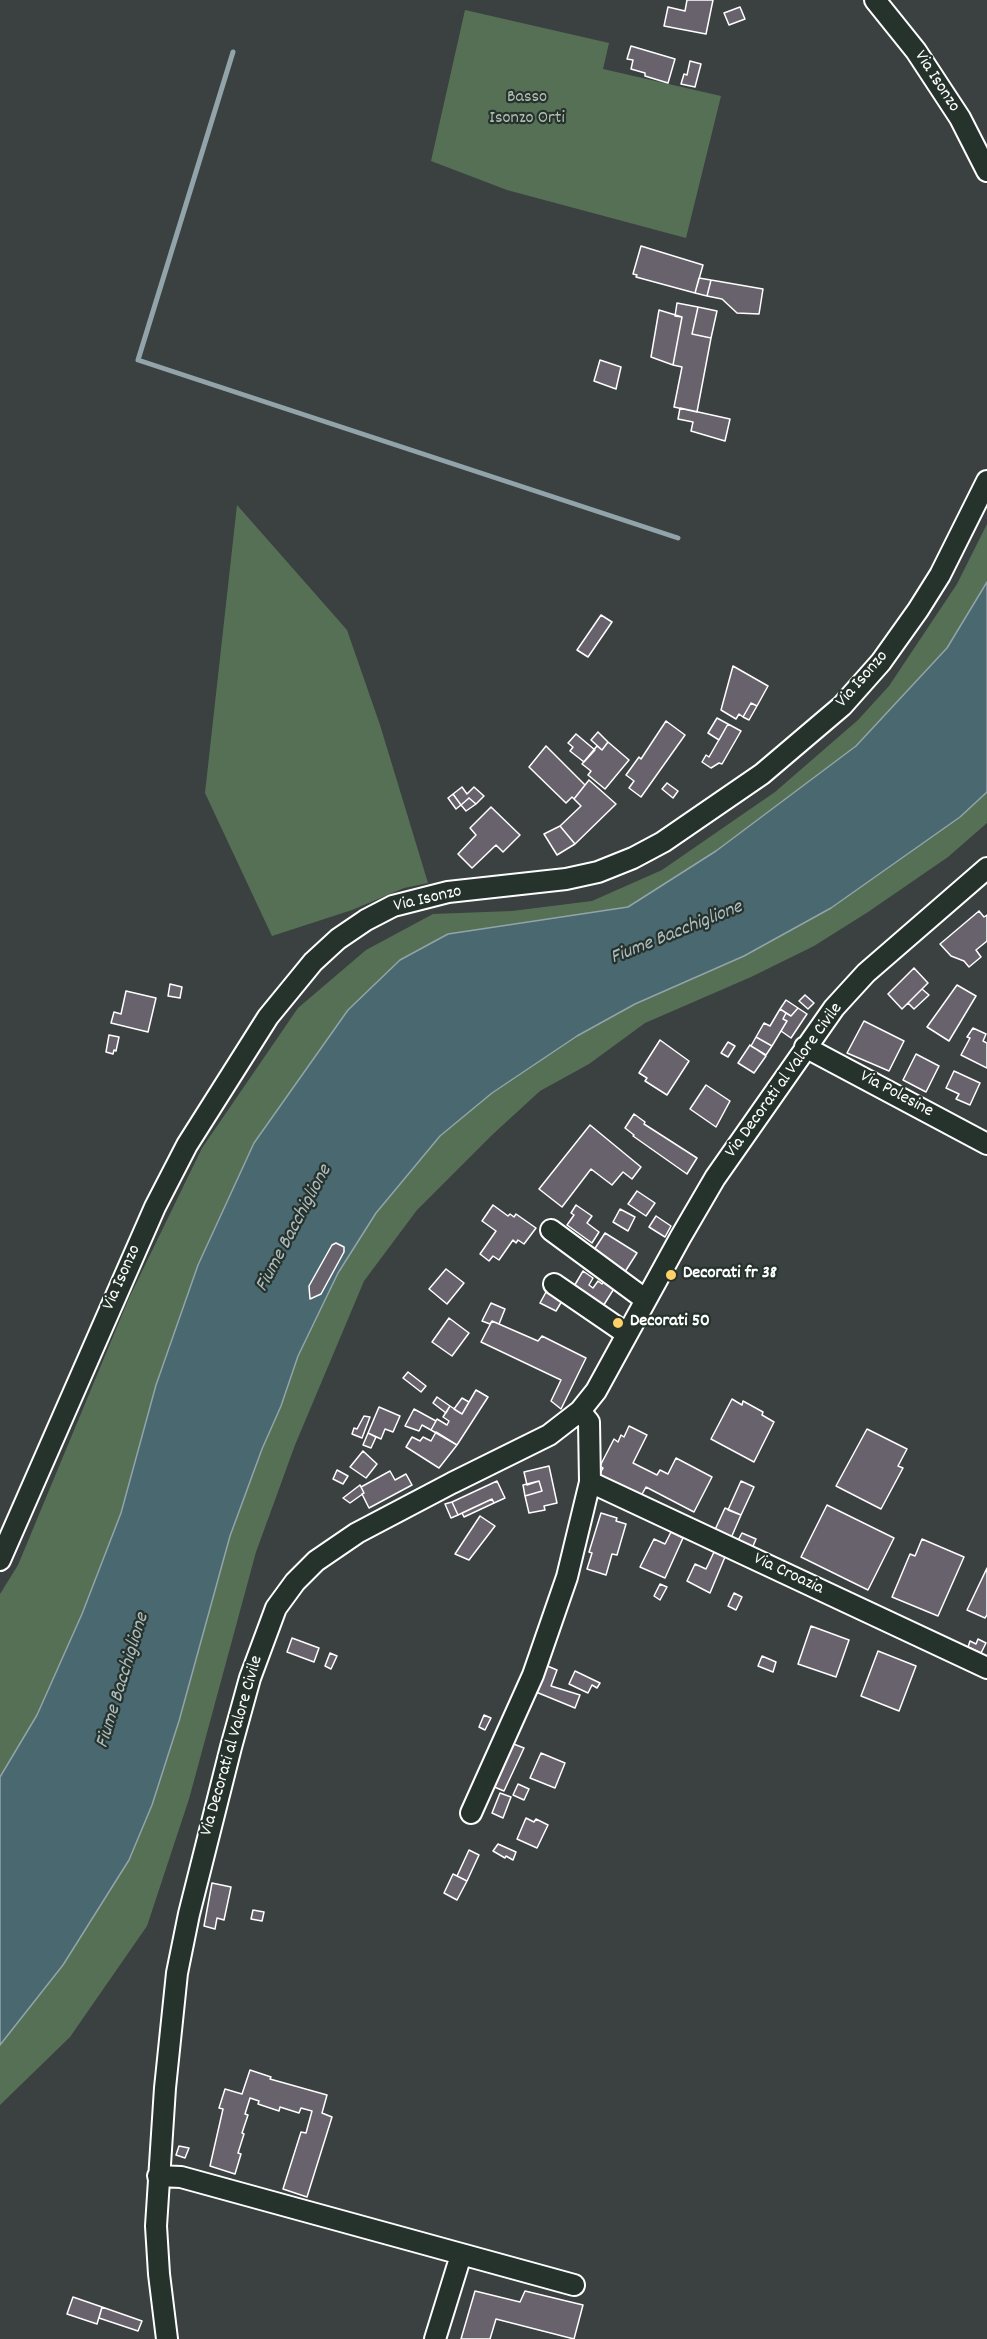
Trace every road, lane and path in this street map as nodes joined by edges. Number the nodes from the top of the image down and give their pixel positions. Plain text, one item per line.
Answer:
1 (875, 0) edge
2 (987, 171) edge
3 (987, 480) edge
4 (987, 868) edge
5 (805, 1047) junction
6 (987, 1142) edge
7 (551, 1230) dead end
8 (554, 1284) dead end
9 (646, 1300) junction
10 (627, 1334) junction
11 (580, 1411) junction
12 (590, 1482) junction
13 (0, 1560) edge
14 (987, 1668) edge
15 (471, 1813) dead end
16 (158, 2176) junction
17 (461, 2255) junction
18 (574, 2285) dead end
19 (167, 2339) edge
20 (435, 2339) edge

1 - 2 street, Via Isonzo
3 - 13 street, Via Isonzo
4 - 5 street, Via Decorati al Valore Civile
5 - 6 street, Via Polesine
5 - 9 street, Via Decorati al Valore Civile
7 - 9 street
8 - 10 street
9 - 10 street, Via Decorati al Valore Civile
10 - 11 street, Via Decorati al Valore Civile
11 - 12 street
11 - 16 street, Via Decorati al Valore Civile
12 - 14 street, Via Croazia
12 - 15 street
16 - 17 street
16 - 19 street, Via Decorati al Valore Civile
17 - 18 street
17 - 20 street

